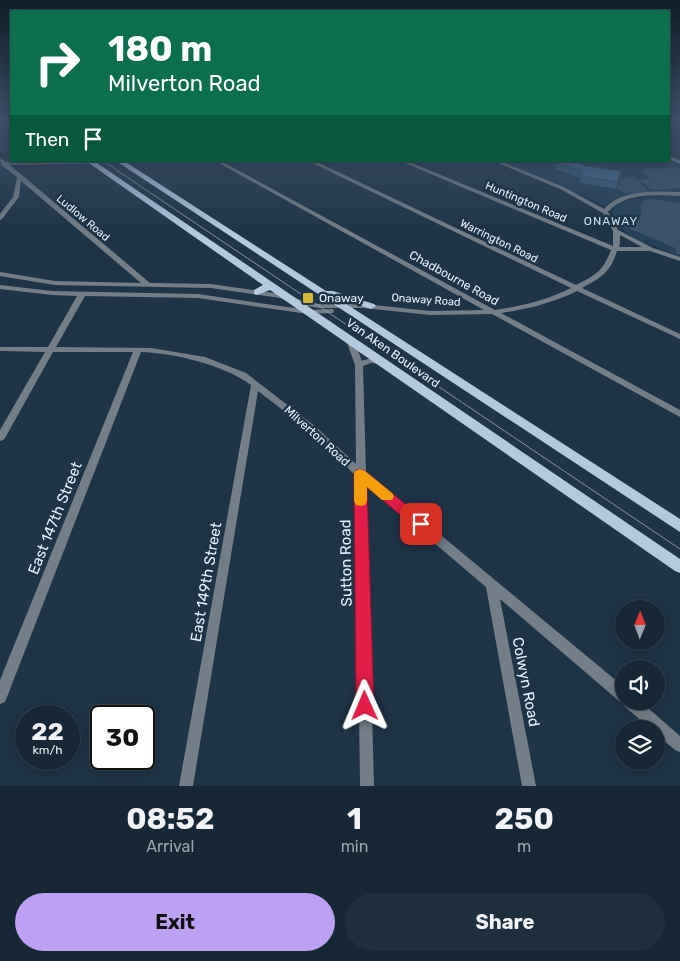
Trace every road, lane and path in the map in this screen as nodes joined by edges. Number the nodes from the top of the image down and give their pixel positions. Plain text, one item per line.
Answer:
1 (46, 162) edge
2 (91, 162) edge
3 (120, 162) edge
4 (219, 162) edge
5 (312, 162) edge
6 (404, 162) edge
7 (497, 162) edge
8 (1, 163) edge
9 (19, 177) junction
10 (33, 189) junction
11 (18, 191) junction
12 (680, 194) edge
13 (605, 212) junction
14 (0, 218) edge
15 (616, 231) junction
16 (616, 249) junction
17 (651, 250) junction
18 (680, 259) edge
19 (1, 275) edge
20 (147, 284) junction
21 (268, 284) junction
22 (311, 286) junction
23 (0, 287) edge
24 (577, 289) junction
25 (257, 292) junction
26 (82, 294) junction
27 (147, 294) junction
28 (274, 294) junction
29 (288, 298) junction
30 (269, 305) junction
31 (368, 306) junction
32 (344, 308) junction
33 (308, 312) junction
34 (494, 312) junction
35 (680, 337) edge
36 (350, 340) junction
37 (0, 349) edge
38 (50, 349) junction
39 (138, 350) junction
40 (380, 361) junction
41 (359, 366) junction
42 (255, 384) junction
43 (680, 414) edge
44 (0, 438) edge
45 (360, 474) junction
46 (680, 526) edge
47 (680, 567) edge
48 (491, 583) junction
49 (615, 688) edge
50 (0, 697) edge
51 (640, 710) edge
52 (680, 744) edge
53 (186, 786) edge
54 (367, 786) edge
55 (529, 786) edge

1 - 8 street
2 - 21 main road, Van Aken Boulevard
3 - 22 main road, Van Aken Boulevard
4 - 34 street, Chadbourne Road
5 - 24 street, Warrington Road
6 - 16 street, Huntington Road
7 - 13 street
8 - 9 street, Ludlow Road
9 - 10 street, Ludlow Road
9 - 11 street
10 - 11 street
10 - 20 street, Ludlow Road
11 - 14 street
12 - 13 street
13 - 15 street
15 - 16 street
15 - 17 street
16 - 17 street
16 - 24 street, Onaway Road
17 - 18 street
19 - 20 street, Onaway Road
20 - 25 street, Onaway Road
20 - 27 street
21 - 25 main road
21 - 29 main road, Van Aken Boulevard
22 - 31 main road
22 - 32 main road, Van Aken Boulevard
23 - 26 street, Onaway Road
24 - 34 street, Onaway Road
24 - 35 street, Warrington Road
25 - 28 street, Onaway Road
26 - 27 street, Onaway Road
26 - 38 street
27 - 30 street, Onaway Road
28 - 29 street, Onaway Road
28 - 30 street
29 - 32 street, Onaway Road
29 - 33 main road, Van Aken Boulevard
30 - 33 street, Onaway Road
31 - 32 street, Onaway Road
31 - 34 street, Onaway Road
32 - 33 street, Onaway Road
32 - 46 main road, Van Aken Boulevard
33 - 36 main road, Van Aken Boulevard
34 - 43 street, Chadbourne Road
36 - 40 main road, Van Aken Boulevard
36 - 41 street, Sutton Road
37 - 38 street, Milverton Road
38 - 39 street, Milverton Road
38 - 44 street
39 - 42 street, Milverton Road
39 - 50 street, East 147th Street
40 - 41 street
40 - 47 main road, Van Aken Boulevard
41 - 45 street, Sutton Road
42 - 45 street, Milverton Road
42 - 53 street, East 149th Street
45 - 48 street, Milverton Road
45 - 54 street, Sutton Road
48 - 49 street, Milverton Road
48 - 55 street, Colwyn Road
51 - 52 street

